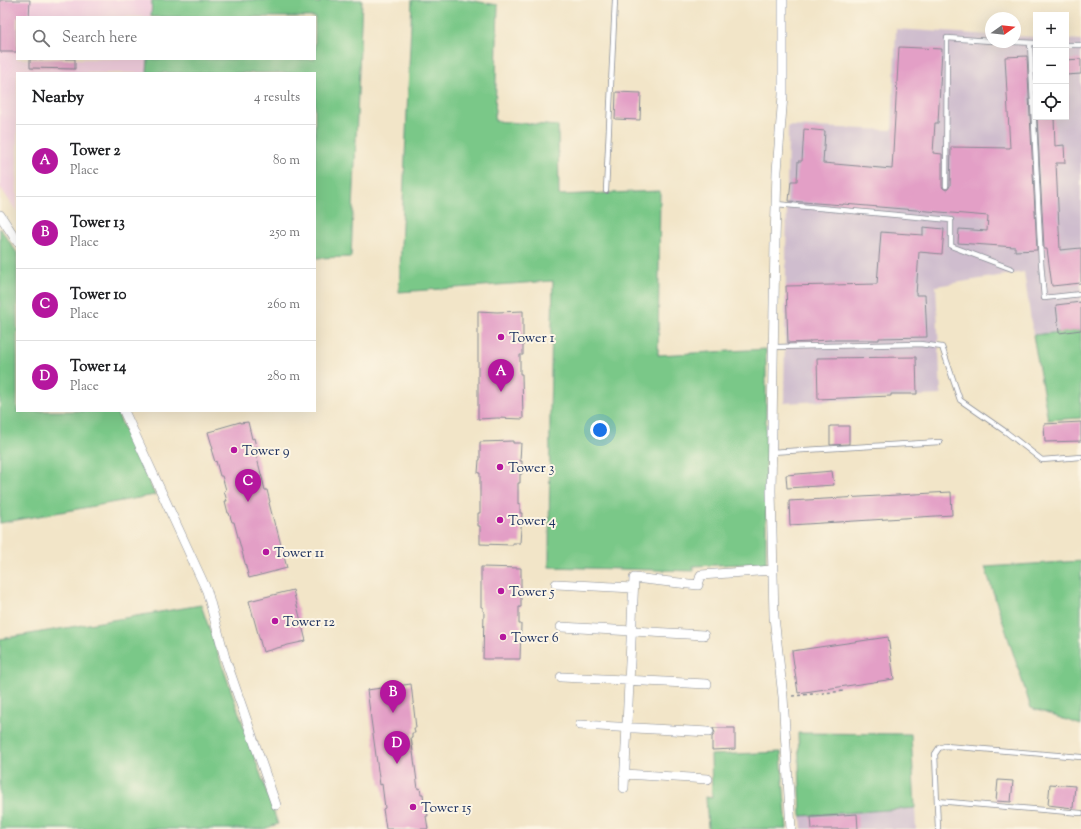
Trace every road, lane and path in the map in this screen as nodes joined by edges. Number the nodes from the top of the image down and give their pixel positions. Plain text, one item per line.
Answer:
1 (615, 0) edge
2 (783, 0) edge
3 (985, 41) edge
4 (1021, 42) edge
5 (1030, 43) joint
6 (1069, 45) edge
7 (1081, 46) edge
8 (946, 186) dead end
9 (606, 191) dead end
10 (776, 204) junction
11 (0, 215) edge
12 (16, 239) edge
13 (1012, 269) dead end
14 (1081, 294) edge
15 (774, 347) junction
16 (124, 412) edge
17 (940, 442) dead end
18 (772, 452) junction
19 (1081, 458) edge
20 (773, 570) junction
21 (556, 584) dead end
22 (633, 588) junction
23 (561, 627) dead end
24 (631, 631) junction
25 (704, 636) dead end
26 (561, 677) dead end
27 (629, 680) junction
28 (707, 684) dead end
29 (844, 691) dead end
30 (782, 697) junction
31 (580, 725) dead end
32 (627, 728) junction
33 (710, 732) dead end
34 (1081, 757) edge
35 (624, 774) junction
36 (708, 779) dead end
37 (624, 788) dead end
38 (937, 801) junction
39 (276, 805) dead end
40 (1081, 812) edge
41 (791, 829) edge
42 (938, 829) edge

1 - 9 lane
2 - 10 street
3 - 8 lane
4 - 5 lane
5 - 14 lane
6 - 7 lane
10 - 13 lane
10 - 15 street
11 - 12 street
15 - 18 street
15 - 19 lane
16 - 39 street
17 - 18 lane
18 - 20 street
20 - 22 street
20 - 30 street
21 - 22 street
22 - 24 street
23 - 24 street
24 - 25 street
24 - 27 street
26 - 27 street
27 - 28 street
27 - 32 street
29 - 30 path
30 - 41 street
31 - 32 street
32 - 33 street
32 - 35 street
34 - 38 lane
35 - 36 street
35 - 37 street
38 - 40 lane
38 - 42 lane

